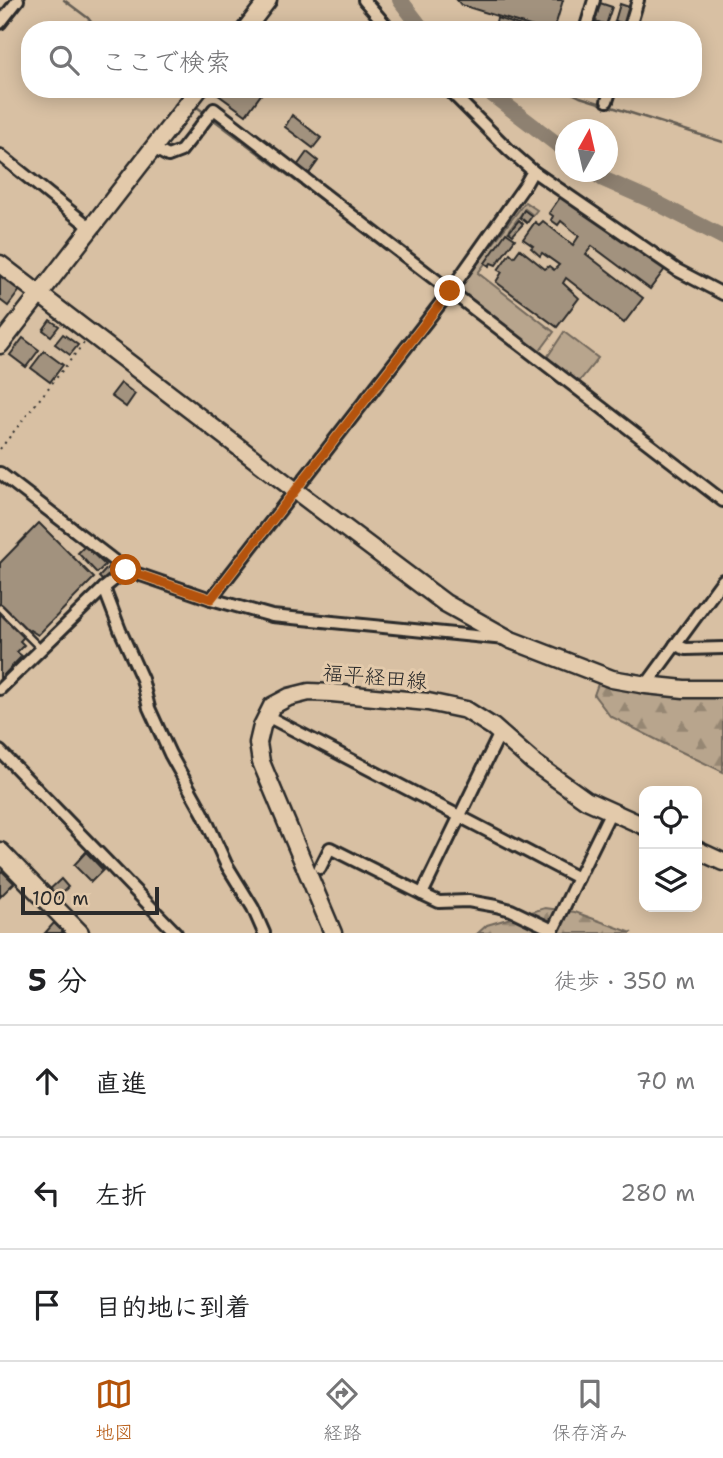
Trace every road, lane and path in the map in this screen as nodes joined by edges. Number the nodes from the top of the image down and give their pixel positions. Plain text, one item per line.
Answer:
1 (18, 0) edge
2 (268, 0) edge
3 (363, 0) edge
4 (594, 0) edge
5 (638, 0) edge
6 (252, 21) edge
7 (382, 21) edge
8 (588, 21) edge
9 (632, 21) edge
10 (0, 23) edge
11 (192, 98) edge
12 (457, 98) edge
13 (608, 98) edge
14 (607, 102) dead end
15 (153, 148) junction
16 (0, 155) edge
17 (533, 171) junction
18 (90, 228) junction
19 (0, 264) edge
20 (450, 291) junction
21 (39, 293) junction
22 (723, 294) edge
23 (92, 334) junction
24 (0, 345) edge
25 (0, 449) edge
26 (0, 473) edge
27 (296, 491) junction
28 (723, 501) edge
29 (126, 570) junction
30 (723, 580) edge
31 (104, 588) junction
32 (211, 599) junction
33 (0, 608) edge
34 (512, 640) junction
35 (675, 645) junction
36 (723, 648) edge
37 (41, 649) junction
38 (646, 685) junction
39 (0, 689) edge
40 (723, 690) edge
41 (267, 716) junction
42 (500, 733) junction
43 (0, 751) edge
44 (611, 811) junction
45 (460, 817) junction
46 (639, 824) edge
47 (702, 852) edge
48 (3, 860) edge
49 (723, 862) edge
50 (320, 868) dead end
51 (578, 878) junction
52 (422, 894) junction
53 (79, 933) edge
54 (176, 933) edge
55 (264, 933) edge
56 (334, 933) edge

1 - 10 street
2 - 6 street
3 - 7 street
4 - 8 street
5 - 9 street
11 - 15 street
12 - 17 street
13 - 14 street
15 - 18 street
15 - 20 street
16 - 18 street
17 - 20 street
17 - 22 street
18 - 21 street
19 - 21 street
20 - 27 street
20 - 28 street
21 - 23 street
21 - 24 street
23 - 25 path
23 - 27 street
26 - 29 street
27 - 32 street
27 - 34 street
29 - 31 street
29 - 32 street
30 - 35 street
31 - 37 street
31 - 55 street
32 - 34 street
33 - 37 lane
34 - 38 street
35 - 36 street
35 - 38 street
37 - 39 street
38 - 40 street
41 - 42 street, 福平経田線
41 - 45 street
41 - 56 street
42 - 44 street, 福平経田線
42 - 45 street
43 - 54 street
44 - 46 street, 福平経田線
44 - 51 street
45 - 51 street
45 - 52 street
47 - 49 street
48 - 53 main road
50 - 52 street
51 - 52 street

